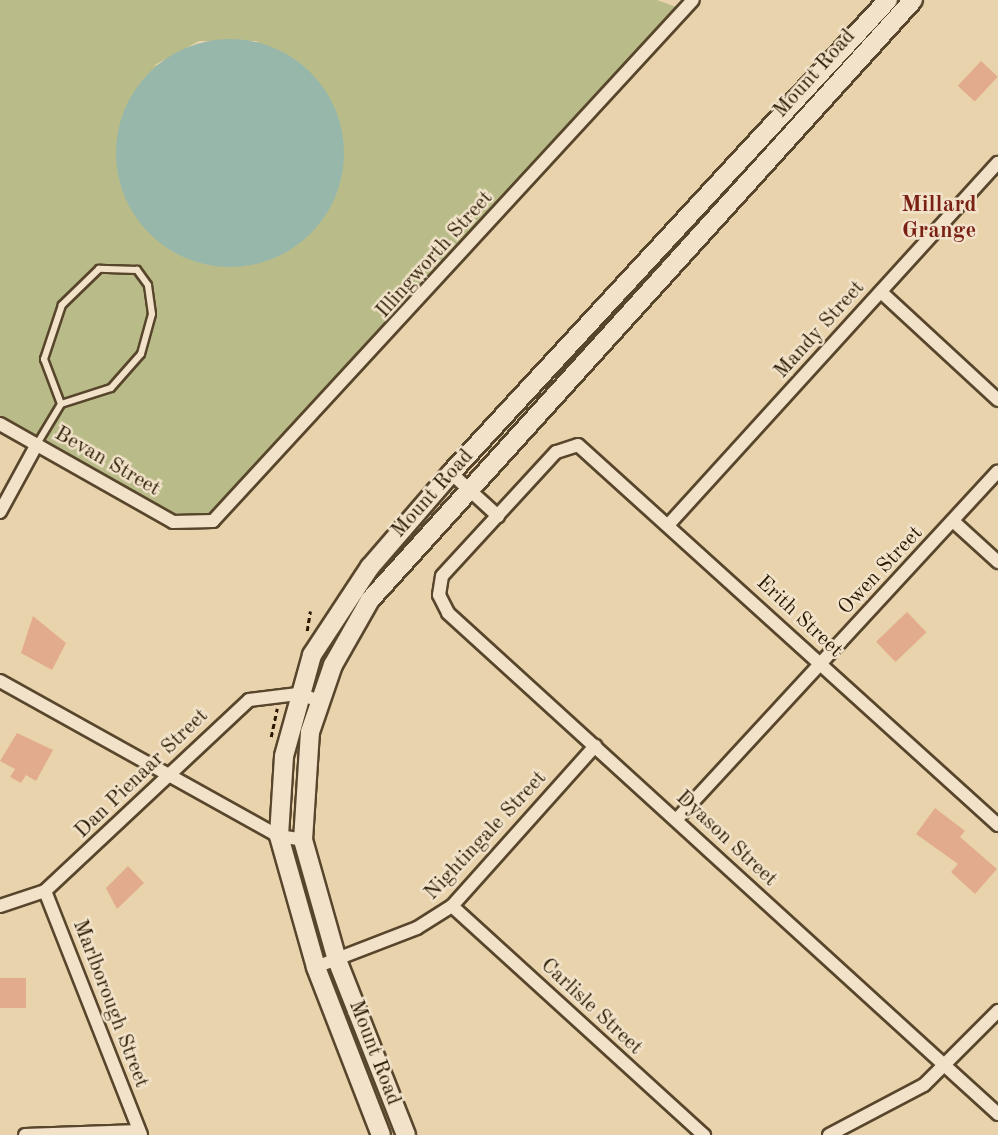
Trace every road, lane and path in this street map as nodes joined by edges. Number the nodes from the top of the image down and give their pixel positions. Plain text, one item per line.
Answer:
1 (693, 0) edge
2 (888, 0) edge
3 (913, 0) edge
4 (998, 163) edge
5 (713, 191) junction
6 (727, 205) junction
7 (881, 292) junction
8 (998, 400) edge
9 (61, 404) junction
10 (0, 424) edge
11 (37, 444) junction
12 (998, 471) edge
13 (451, 473) junction
14 (469, 487) junction
15 (0, 512) edge
16 (498, 516) junction
17 (953, 521) junction
18 (670, 523) junction
19 (198, 526) joint
20 (998, 562) edge
21 (821, 664) junction
22 (0, 681) edge
23 (299, 694) junction
24 (318, 700) junction
25 (595, 746) junction
26 (166, 777) junction
27 (677, 819) junction
28 (998, 824) edge
29 (279, 836) junction
30 (303, 840) junction
31 (45, 891) junction
32 (0, 906) edge
33 (452, 906) junction
34 (337, 960) junction
35 (316, 967) junction
36 (998, 1011) edge
37 (947, 1068) junction
38 (998, 1114) edge
39 (140, 1133) edge
40 (25, 1135) edge
41 (381, 1135) edge
42 (406, 1135) edge
43 (704, 1135) edge
44 (829, 1135) edge

1 - 19 street, Illingworth Street
2 - 5 main road, Mount Road
3 - 6 main road, Mount Road
4 - 7 street, Mandy Street
5 - 6 main road
5 - 13 main road, Mount Road
6 - 14 main road, Mount Road
7 - 8 street
7 - 18 street, Mandy Street
9 - 9 lane
9 - 11 lane
10 - 11 street, Bevan Street
11 - 15 street
11 - 19 street, Bevan Street
12 - 17 street, Owen Street
13 - 14 street
13 - 23 main road, Mount Road
14 - 16 street
14 - 24 main road, Mount Road
16 - 18 street, Erith Street
16 - 25 street, Dyason Street
17 - 20 street
17 - 21 street, Owen Street
18 - 21 street, Erith Street
21 - 27 street, Owen Street
21 - 28 street, Erith Street
22 - 26 street
23 - 24 street, Dan Pienaar Street
23 - 26 street, Dan Pienaar Street
23 - 29 main road, Mount Road
24 - 30 main road, Mount Road
25 - 27 street, Dyason Street
25 - 33 street, Nightingale Street
26 - 29 street
26 - 31 street, Dan Pienaar Street
27 - 37 street, Dyason Street
29 - 30 street
29 - 35 main road, Mount Road
30 - 34 main road, Mount Road
31 - 32 street, Dan Pienaar Street
31 - 39 street, Marlborough Street
33 - 34 street, Nightingale Street
33 - 43 street, Carlisle Street
34 - 35 street, Nightingale Street
34 - 42 main road, Mount Road
35 - 41 main road, Mount Road
36 - 37 street
37 - 38 street, Dyason Street
37 - 44 street
39 - 40 street

